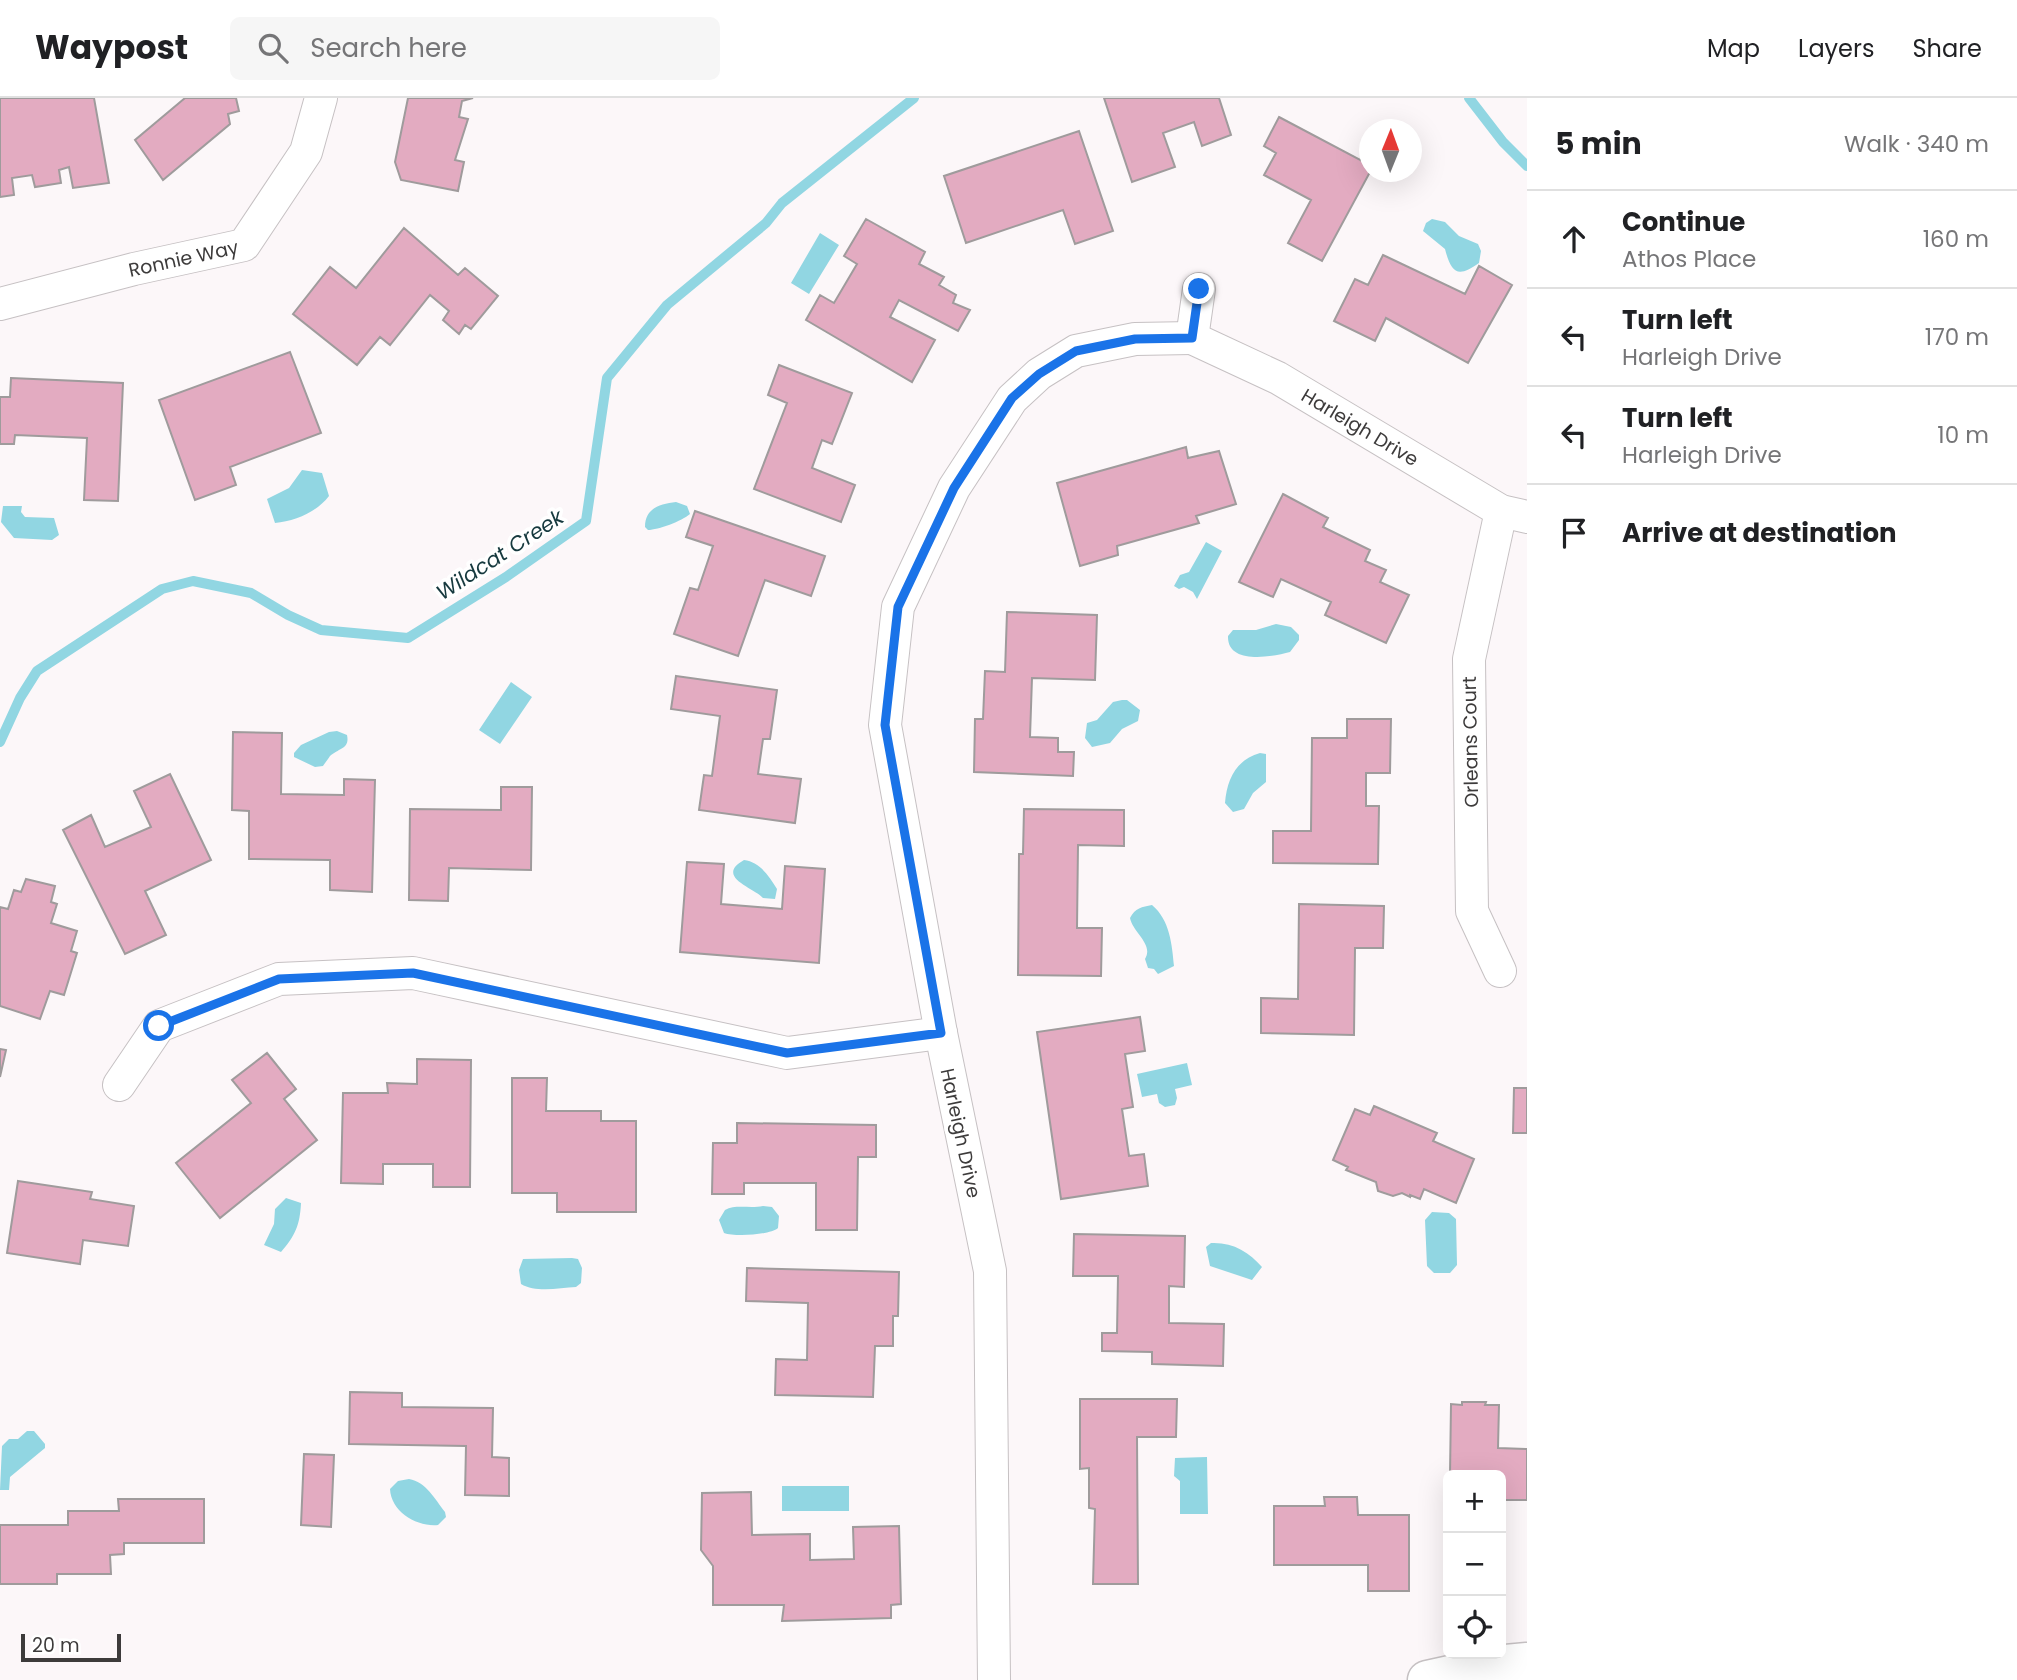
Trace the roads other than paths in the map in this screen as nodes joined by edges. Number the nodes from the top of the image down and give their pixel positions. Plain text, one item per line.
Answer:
1 (321, 98) edge
2 (1199, 289) dead end
3 (0, 304) edge
4 (1192, 338) junction
5 (1514, 514) edge
6 (1500, 971) dead end
7 (941, 1033) junction
8 (119, 1085) dead end
9 (1527, 1643) edge
10 (1511, 1663) edge
11 (994, 1680) edge
12 (1427, 1680) edge

1 - 3 street, Ronnie Way
2 - 4 street
4 - 5 street, Harleigh Drive
4 - 7 street, Harleigh Drive
5 - 6 street, Orleans Court
7 - 8 street
7 - 11 street, Harleigh Drive
9 - 10 street
10 - 12 street

